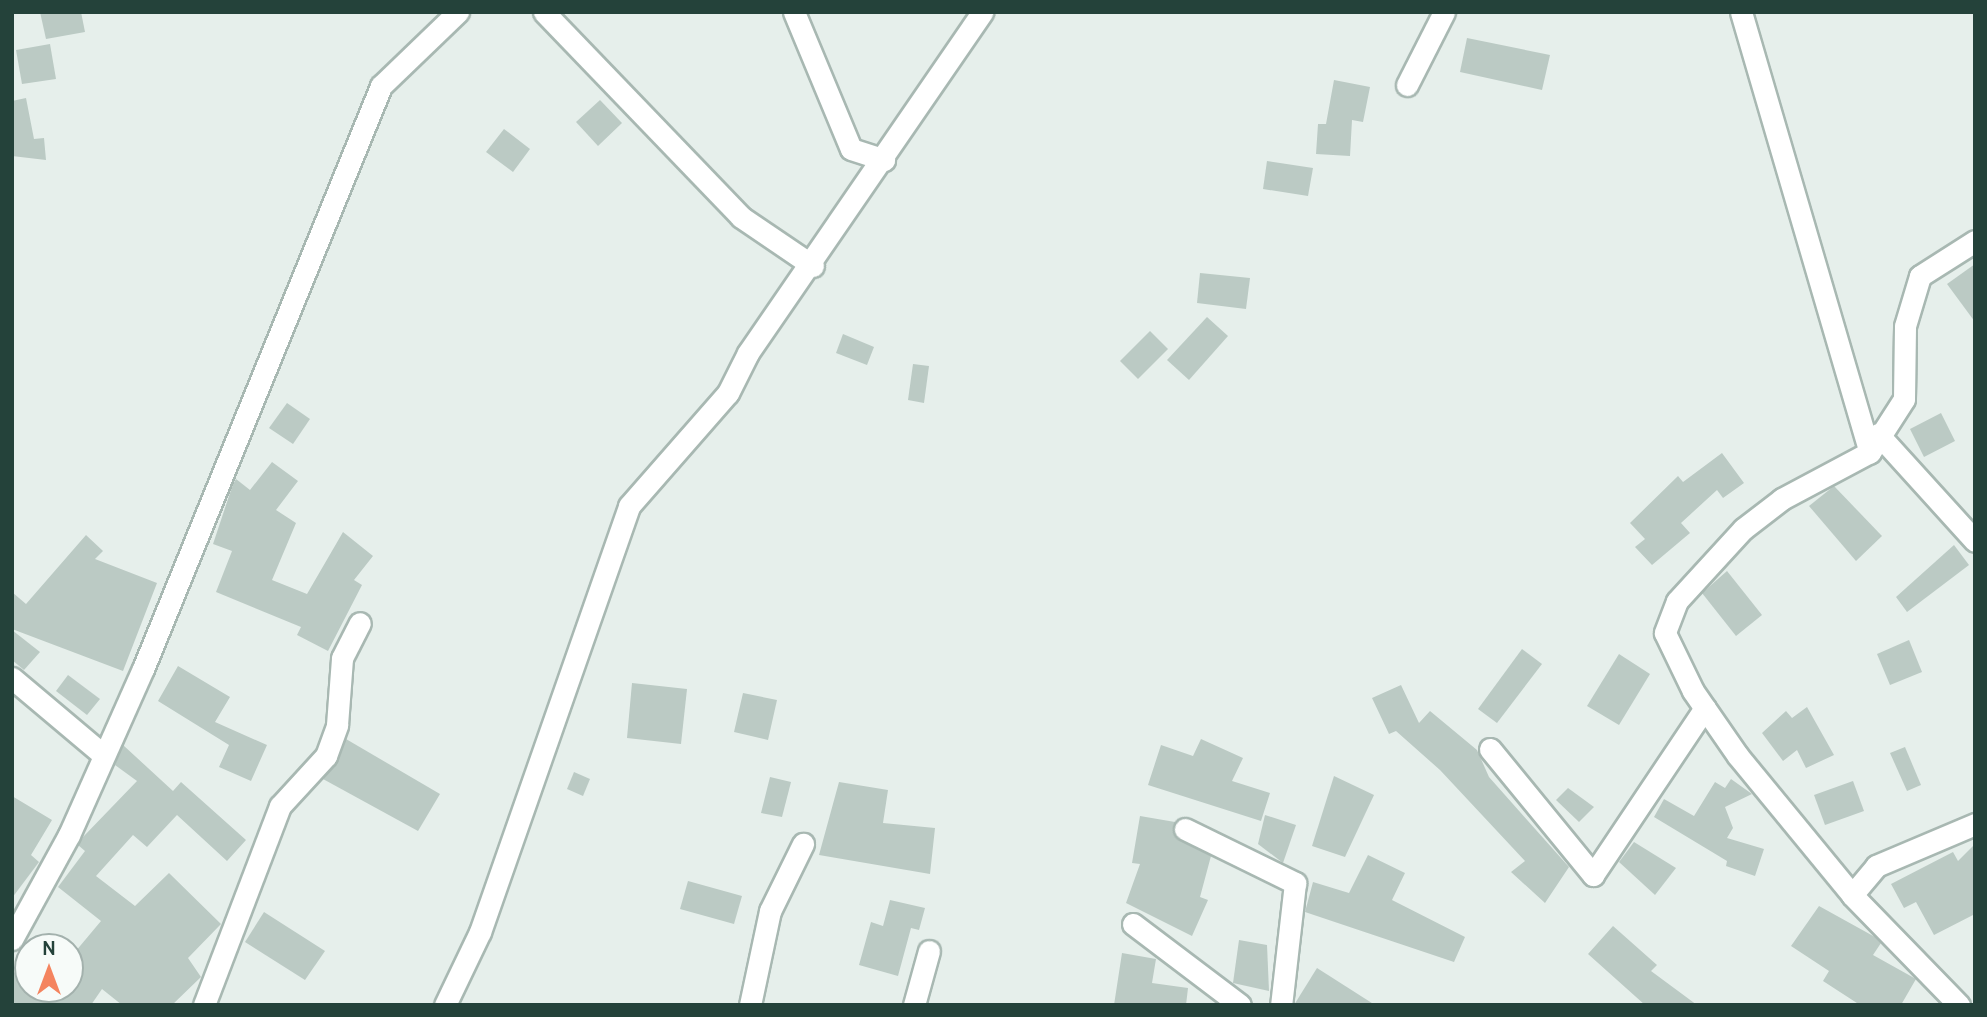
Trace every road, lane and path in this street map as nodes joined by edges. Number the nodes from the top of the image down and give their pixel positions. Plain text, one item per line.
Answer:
1 (458, 12) edge
2 (544, 12) edge
3 (794, 12) edge
4 (982, 12) edge
5 (1444, 12) edge
6 (1741, 12) edge
7 (1407, 85) dead end
8 (884, 160) junction
9 (1975, 242) edge
10 (813, 266) junction
11 (1874, 443) junction
12 (1975, 541) edge
13 (360, 623) dead end
14 (12, 678) edge
15 (1704, 708) junction
16 (1490, 749) dead end
17 (101, 752) junction
18 (1975, 824) edge
19 (1185, 829) dead end
20 (803, 844) dead end
21 (1852, 895) junction
22 (1133, 924) dead end
23 (12, 939) edge
24 (929, 951) dead end
25 (204, 1005) edge
26 (445, 1005) edge
27 (750, 1005) edge
28 (914, 1005) edge
29 (1240, 1005) edge
30 (1280, 1005) edge
31 (1959, 1005) edge

1 - 17 street
2 - 10 street
3 - 8 street
4 - 8 street
5 - 7 street
6 - 11 street
8 - 10 street
9 - 11 street
10 - 26 street
11 - 12 street
11 - 15 street
13 - 25 street
14 - 17 street
15 - 16 street
15 - 21 street
17 - 23 street
18 - 21 street
19 - 30 street
20 - 27 street
21 - 31 street
22 - 29 street
24 - 28 street

